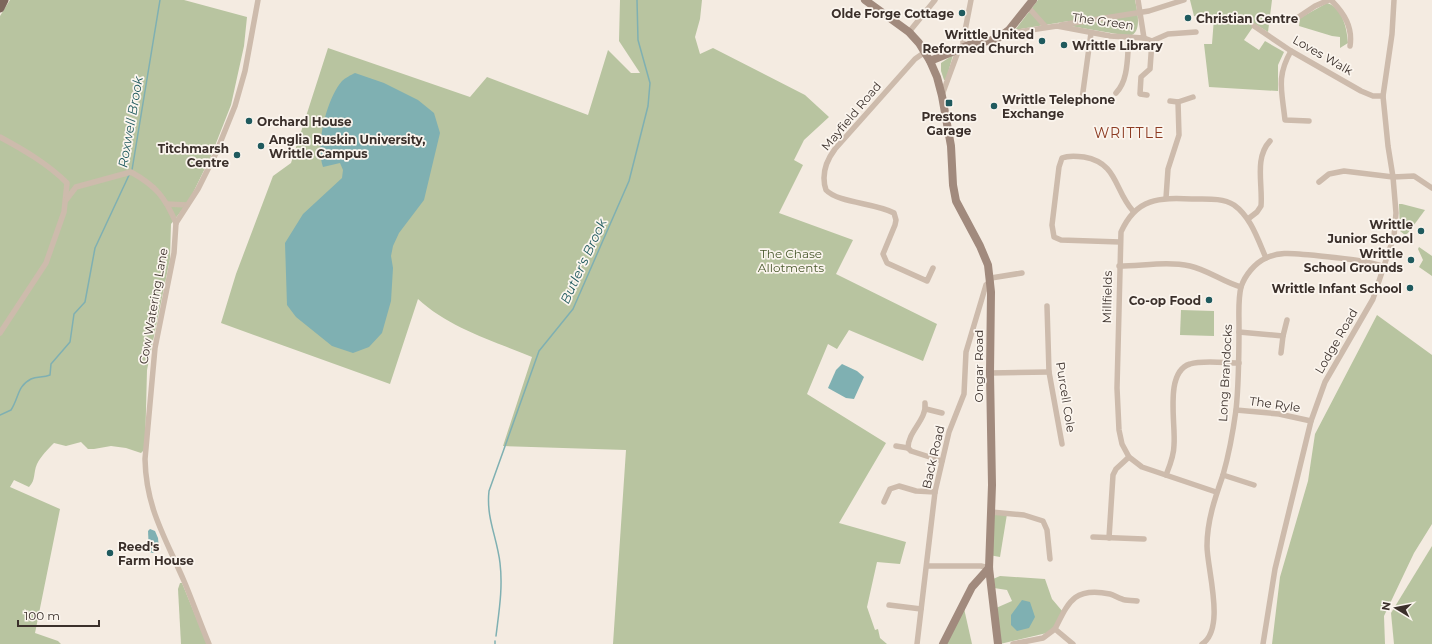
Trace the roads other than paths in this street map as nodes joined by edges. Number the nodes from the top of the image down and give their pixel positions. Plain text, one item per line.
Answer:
1 (4, 0) edge
2 (258, 0) edge
3 (865, 0) edge
4 (935, 0) edge
5 (971, 0) edge
6 (1138, 0) edge
7 (1184, 0) edge
8 (1330, 0) edge
9 (1394, 0) edge
10 (1030, 3) edge
11 (0, 8) edge
12 (1140, 12) junction
13 (1294, 20) dead end
14 (1057, 26) junction
15 (1254, 26) dead end
16 (1046, 27) junction
17 (909, 32) junction
18 (1196, 32) dead end
19 (1091, 33) junction
20 (1004, 34) junction
21 (1129, 38) junction
22 (1144, 38) junction
23 (1152, 41) junction
24 (1350, 46) dead end
25 (961, 48) junction
26 (1291, 50) junction
27 (925, 52) junction
28 (930, 61) junction
29 (1116, 93) dead end
30 (1147, 95) dead end
31 (942, 96) junction
32 (1384, 96) junction
33 (1193, 97) dead end
34 (1082, 99) dead end
35 (1170, 101) dead end
36 (1178, 102) junction
37 (1309, 121) dead end
38 (0, 137) edge
39 (1270, 141) dead end
40 (1393, 177) junction
41 (1319, 182) dead end
42 (67, 183) junction
43 (76, 187) junction
44 (1432, 188) edge
45 (1166, 198) junction
46 (66, 200) junction
47 (167, 204) junction
48 (187, 205) junction
49 (1134, 211) junction
50 (1248, 219) junction
51 (176, 223) junction
52 (1120, 242) junction
53 (1266, 258) junction
54 (1119, 266) junction
55 (1385, 267) junction
56 (933, 268) dead end
57 (1022, 273) dead end
58 (991, 280) junction
59 (1241, 287) junction
60 (1048, 306) dead end
61 (1287, 320) dead end
62 (1239, 332) junction
63 (0, 333) edge
64 (1283, 336) junction
65 (1282, 353) dead end
66 (1239, 363) junction
67 (1049, 372) junction
68 (990, 373) junction
69 (1236, 410) junction
70 (942, 413) dead end
71 (1312, 421) junction
72 (1062, 444) dead end
73 (896, 446) dead end
74 (908, 448) junction
75 (1130, 457) junction
76 (942, 461) junction
77 (1166, 475) junction
78 (1223, 475) junction
79 (1254, 485) dead end
80 (935, 492) junction
81 (1216, 492) junction
82 (884, 502) dead end
83 (991, 512) junction
84 (1093, 537) dead end
85 (1109, 538) junction
86 (1144, 539) dead end
87 (1050, 559) dead end
88 (927, 566) junction
89 (989, 568) junction
90 (1137, 601) dead end
91 (889, 605) dead end
92 (921, 609) junction
93 (1055, 630) junction
94 (1206, 643) edge
95 (209, 644) edge
96 (918, 644) edge
97 (943, 644) edge
98 (998, 644) edge
99 (1013, 644) edge
100 (1073, 644) edge
101 (1263, 644) edge

1 - 11 main road
2 - 48 street, Cow Watering Lane
3 - 17 street, Ongar Road
4 - 17 street
5 - 25 street
6 - 12 street, The Green
7 - 12 street
8 - 13 street
8 - 24 street
9 - 32 street, Lodge Road
10 - 16 street, The Green
10 - 20 street, The Green
12 - 14 street, The Green
12 - 22 street, The Green
14 - 16 street, The Green
14 - 19 street, The Green
15 - 26 street, Loves Walk
16 - 20 street, The Green
17 - 27 street, Ongar Road
18 - 23 street
19 - 21 street, The Green
19 - 34 street
20 - 25 street, The Green
21 - 22 street, The Green
21 - 29 street
22 - 23 street
23 - 30 street
25 - 28 street, The Green
25 - 31 street
26 - 32 street, Loves Walk
26 - 37 street
27 - 28 street, Ongar Road
27 - 56 street, Mayfield Road
28 - 31 street, Ongar Road
31 - 58 street, Ongar Road
32 - 40 street, Lodge Road
33 - 36 street
35 - 36 street
36 - 45 street
38 - 42 street
39 - 50 street
40 - 41 street
40 - 44 street
40 - 55 street, Lodge Road
42 - 43 street
42 - 46 street
43 - 46 street
43 - 47 street
45 - 49 street, Millfields
45 - 50 street, Millfields
46 - 63 street
47 - 48 street
47 - 51 street
48 - 51 street, Cow Watering Lane
49 - 52 street, Millfields
49 - 52 street
50 - 53 street, Millfields
51 - 95 street, Cow Watering Lane
52 - 54 street, Millfields
53 - 55 street, Long Brandocks
53 - 59 street, Long Brandocks
54 - 59 street
54 - 75 street, Millfields
55 - 71 street, Lodge Road
57 - 58 street
58 - 68 street, Ongar Road
58 - 76 street, Back Road
59 - 62 street, Long Brandocks
60 - 67 street, Purcell Cole
61 - 64 street
62 - 64 street
62 - 66 street, Long Brandocks
64 - 65 street
66 - 69 street, Long Brandocks
66 - 77 street
67 - 68 street
67 - 72 street, Purcell Cole
68 - 83 street, Ongar Road
69 - 71 street, The Ryle
69 - 78 street, Long Brandocks
70 - 74 street
71 - 101 street, Lodge Road
73 - 74 street
74 - 76 street
75 - 77 street, Millfields
75 - 85 street
76 - 80 street, Back Road
77 - 81 street, Millfields
78 - 79 street
78 - 81 street, Long Brandocks
80 - 82 street
80 - 88 street, Back Road
81 - 94 street, Long Brandocks
83 - 87 street
83 - 89 street, Ongar Road
84 - 85 street
85 - 86 street
88 - 89 street
88 - 92 street, Back Road
89 - 97 street
89 - 98 street, Ongar Road
90 - 93 street
91 - 92 street
92 - 96 street, Back Road
93 - 99 street
93 - 100 street

